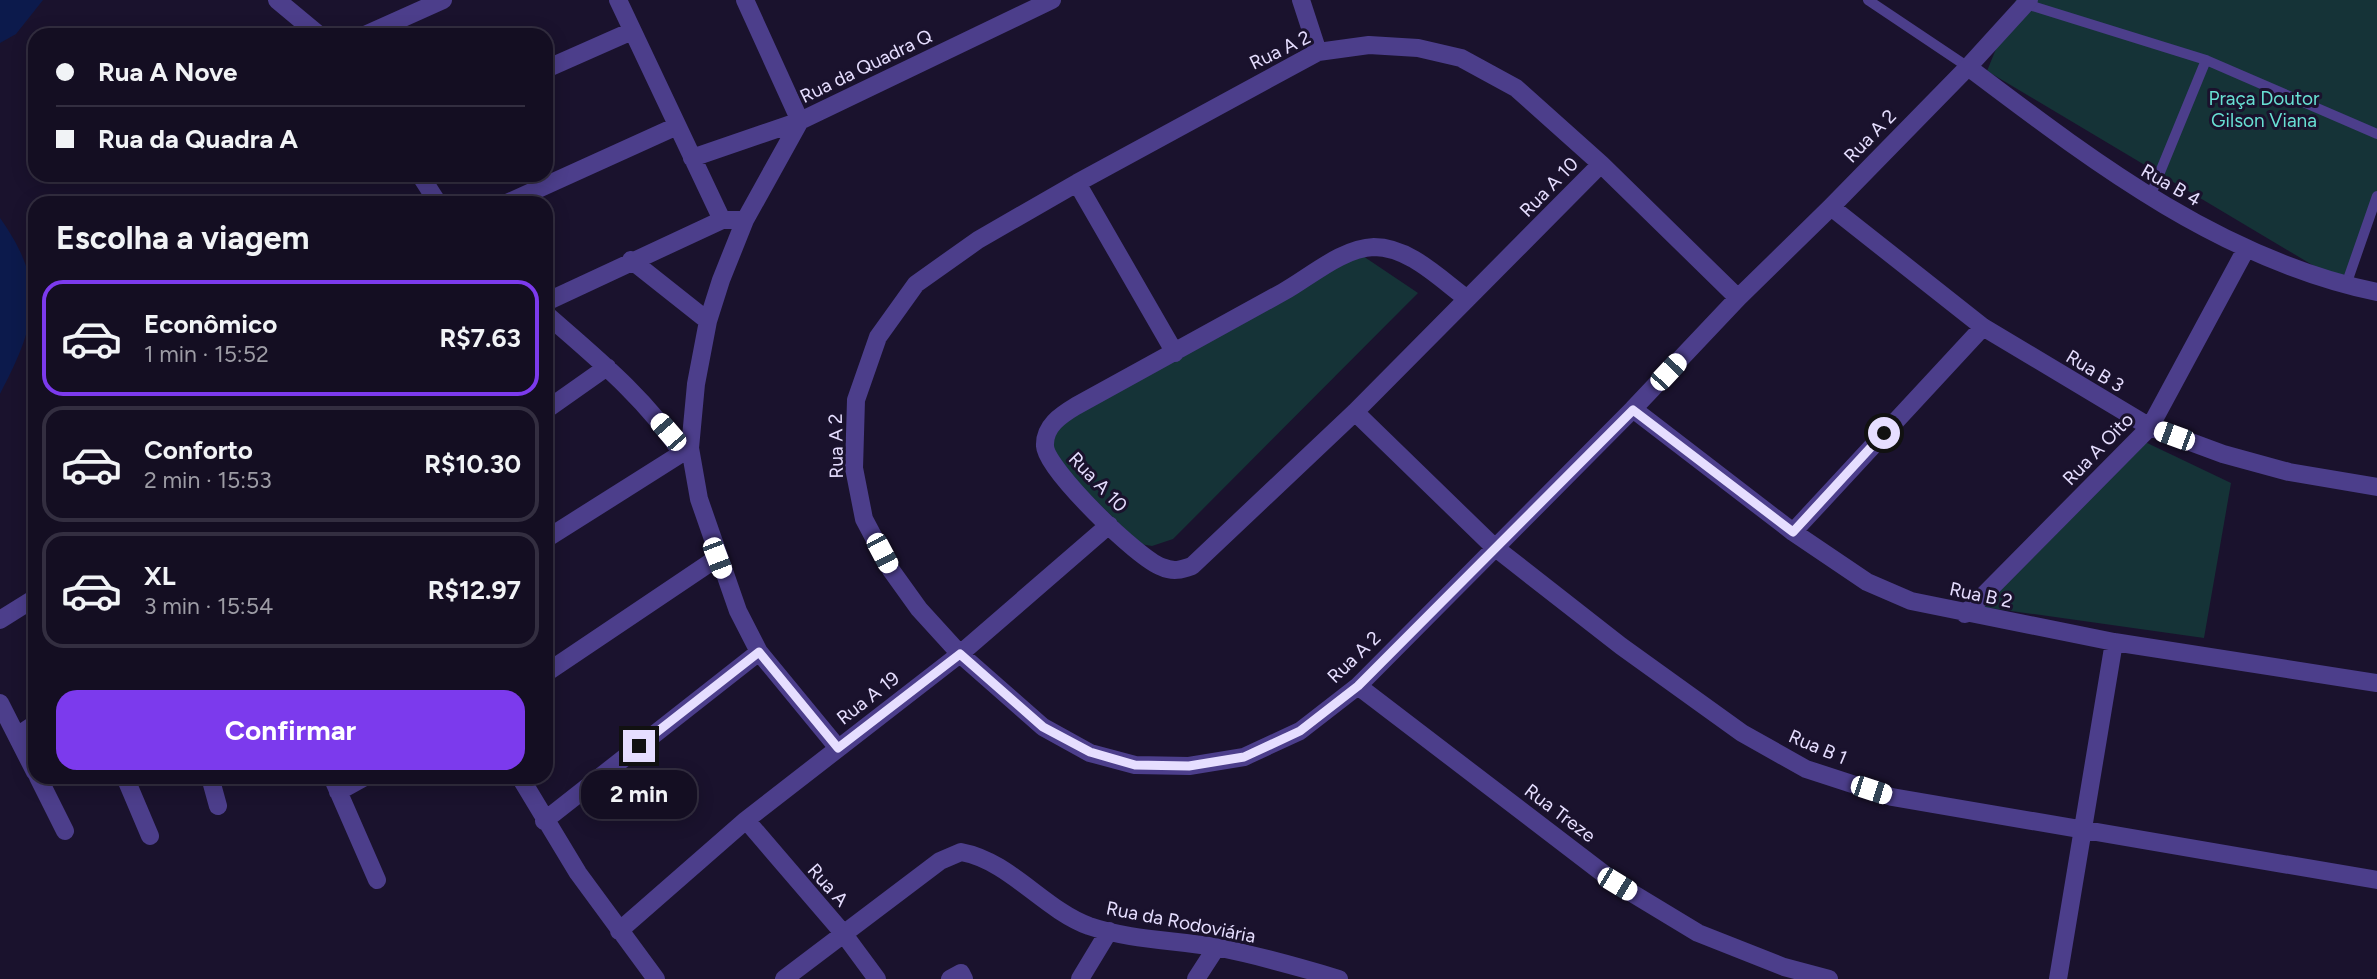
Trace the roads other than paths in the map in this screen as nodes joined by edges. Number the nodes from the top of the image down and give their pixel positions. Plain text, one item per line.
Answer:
1 (277, 0) edge
2 (443, 0) edge
3 (618, 0) edge
4 (1052, 0) edge
5 (1301, 0) edge
6 (1868, 0) edge
7 (752, 2) edge
8 (2027, 2) edge
9 (311, 28) edge
10 (381, 28) edge
11 (632, 31) junction
12 (1318, 52) junction
13 (2206, 60) junction
14 (553, 66) edge
15 (1968, 67) junction
16 (800, 121) junction
17 (677, 125) junction
18 (2377, 134) edge
19 (692, 158) junction
20 (1601, 164) junction
21 (553, 182) edge
22 (553, 182) edge
23 (1077, 183) junction
24 (2377, 195) edge
25 (522, 196) edge
26 (2149, 198) junction
27 (1831, 207) junction
28 (722, 220) junction
29 (746, 220) junction
30 (2246, 249) junction
31 (631, 260) junction
32 (2346, 285) junction
33 (2377, 292) edge
34 (1466, 298) junction
35 (1738, 298) junction
36 (553, 299) edge
37 (553, 320) edge
38 (708, 321) junction
39 (1983, 327) junction
40 (1175, 353) junction
41 (607, 367) junction
42 (553, 405) edge
43 (1633, 410) junction
44 (1354, 412) junction
45 (2150, 428) junction
46 (686, 450) junction
47 (2377, 487) edge
48 (1109, 525) junction
49 (1793, 532) junction
50 (553, 536) edge
51 (1493, 546) junction
52 (717, 558) junction
53 (28, 602) edge
54 (1965, 614) junction
55 (0, 620) edge
56 (2114, 642) junction
57 (759, 652) junction
58 (960, 654) junction
59 (553, 668) edge
60 (2377, 683) edge
61 (1358, 686) junction
62 (0, 703) edge
63 (28, 729) edge
64 (17, 736) junction
65 (838, 748) junction
66 (28, 758) edge
67 (41, 784) edge
68 (128, 784) edge
69 (212, 784) edge
70 (335, 784) edge
71 (524, 784) edge
72 (218, 806) dead end
73 (746, 820) junction
74 (544, 821) junction
75 (2081, 829) junction
76 (65, 831) dead end
77 (150, 836) dead end
78 (377, 880) dead end
79 (2377, 880) edge
80 (619, 931) junction
81 (1109, 931) junction
82 (844, 933) junction
83 (1216, 947) junction
84 (1316, 976) edge
85 (656, 979) edge
86 (784, 979) edge
87 (877, 979) edge
88 (1080, 979) edge
89 (1196, 979) edge
90 (1339, 979) edge
91 (1829, 979) edge
92 (2058, 979) edge

1 - 9 street
2 - 10 street
3 - 11 street
4 - 16 street, Rua da Quadra Q
5 - 12 street
6 - 15 lane
7 - 16 street
8 - 13 lane
8 - 15 street, Rua A 2
11 - 14 street
11 - 17 street
12 - 20 street, Rua A 2
12 - 23 street, Rua A 2
13 - 18 lane
13 - 26 lane
15 - 26 street, Rua B 4
15 - 27 street, Rua A 2
16 - 19 street, Rua da Quadra Q
16 - 29 street
17 - 19 street
17 - 21 street
19 - 28 street
20 - 34 street, Rua A 10
20 - 35 street, Rua A 2
22 - 25 street
23 - 40 street
23 - 58 street, Rua A 2
24 - 32 lane
26 - 30 street, Rua B 4
27 - 35 street, Rua A 2
27 - 39 street, Rua B 3
28 - 29 street
28 - 31 street
29 - 38 street
30 - 32 street, Rua B 4
30 - 45 street, Rua A Oito
31 - 36 street
31 - 38 street
32 - 33 street, Rua B 4
34 - 40 street, Rua A 10
34 - 44 street, Rua A 10
35 - 43 street, Rua A 2
37 - 41 street
38 - 46 street
39 - 45 street, Rua B 3
39 - 49 street
40 - 48 street, Rua A 10
41 - 42 street
41 - 46 street
43 - 49 street, Rua B 2
43 - 51 street, Rua A 2
44 - 48 street, Rua A 10
44 - 51 street, Rua B 1
45 - 47 street, Rua B 3
45 - 54 street, Rua A Oito
46 - 50 street
46 - 52 street
48 - 58 street, Rua A 19
49 - 54 street, Rua B 2
51 - 61 street, Rua A 2
51 - 75 street, Rua B 1
52 - 57 street
52 - 59 street
53 - 55 street
54 - 56 street, Rua B 2
56 - 60 street, Rua B 2
56 - 75 street
57 - 65 street
57 - 74 street
58 - 61 street, Rua A 2
58 - 65 street, Rua A 19
61 - 91 street, Rua Treze
62 - 64 street
63 - 64 street
64 - 66 street
65 - 73 street, Rua A 19
67 - 76 street
68 - 77 street
69 - 72 street
70 - 78 street
71 - 74 street
73 - 80 street, Rua A 19
73 - 82 street, Rua A
74 - 80 street
75 - 79 street, Rua B 1
75 - 92 street
80 - 85 street
81 - 82 street, Rua da Rodoviária
81 - 83 street, Rua da Rodoviária
81 - 88 street
82 - 86 street
82 - 87 street, Rua A
83 - 84 street, Rua da Rodoviária
83 - 89 street
84 - 90 street, Rua da Rodoviária

